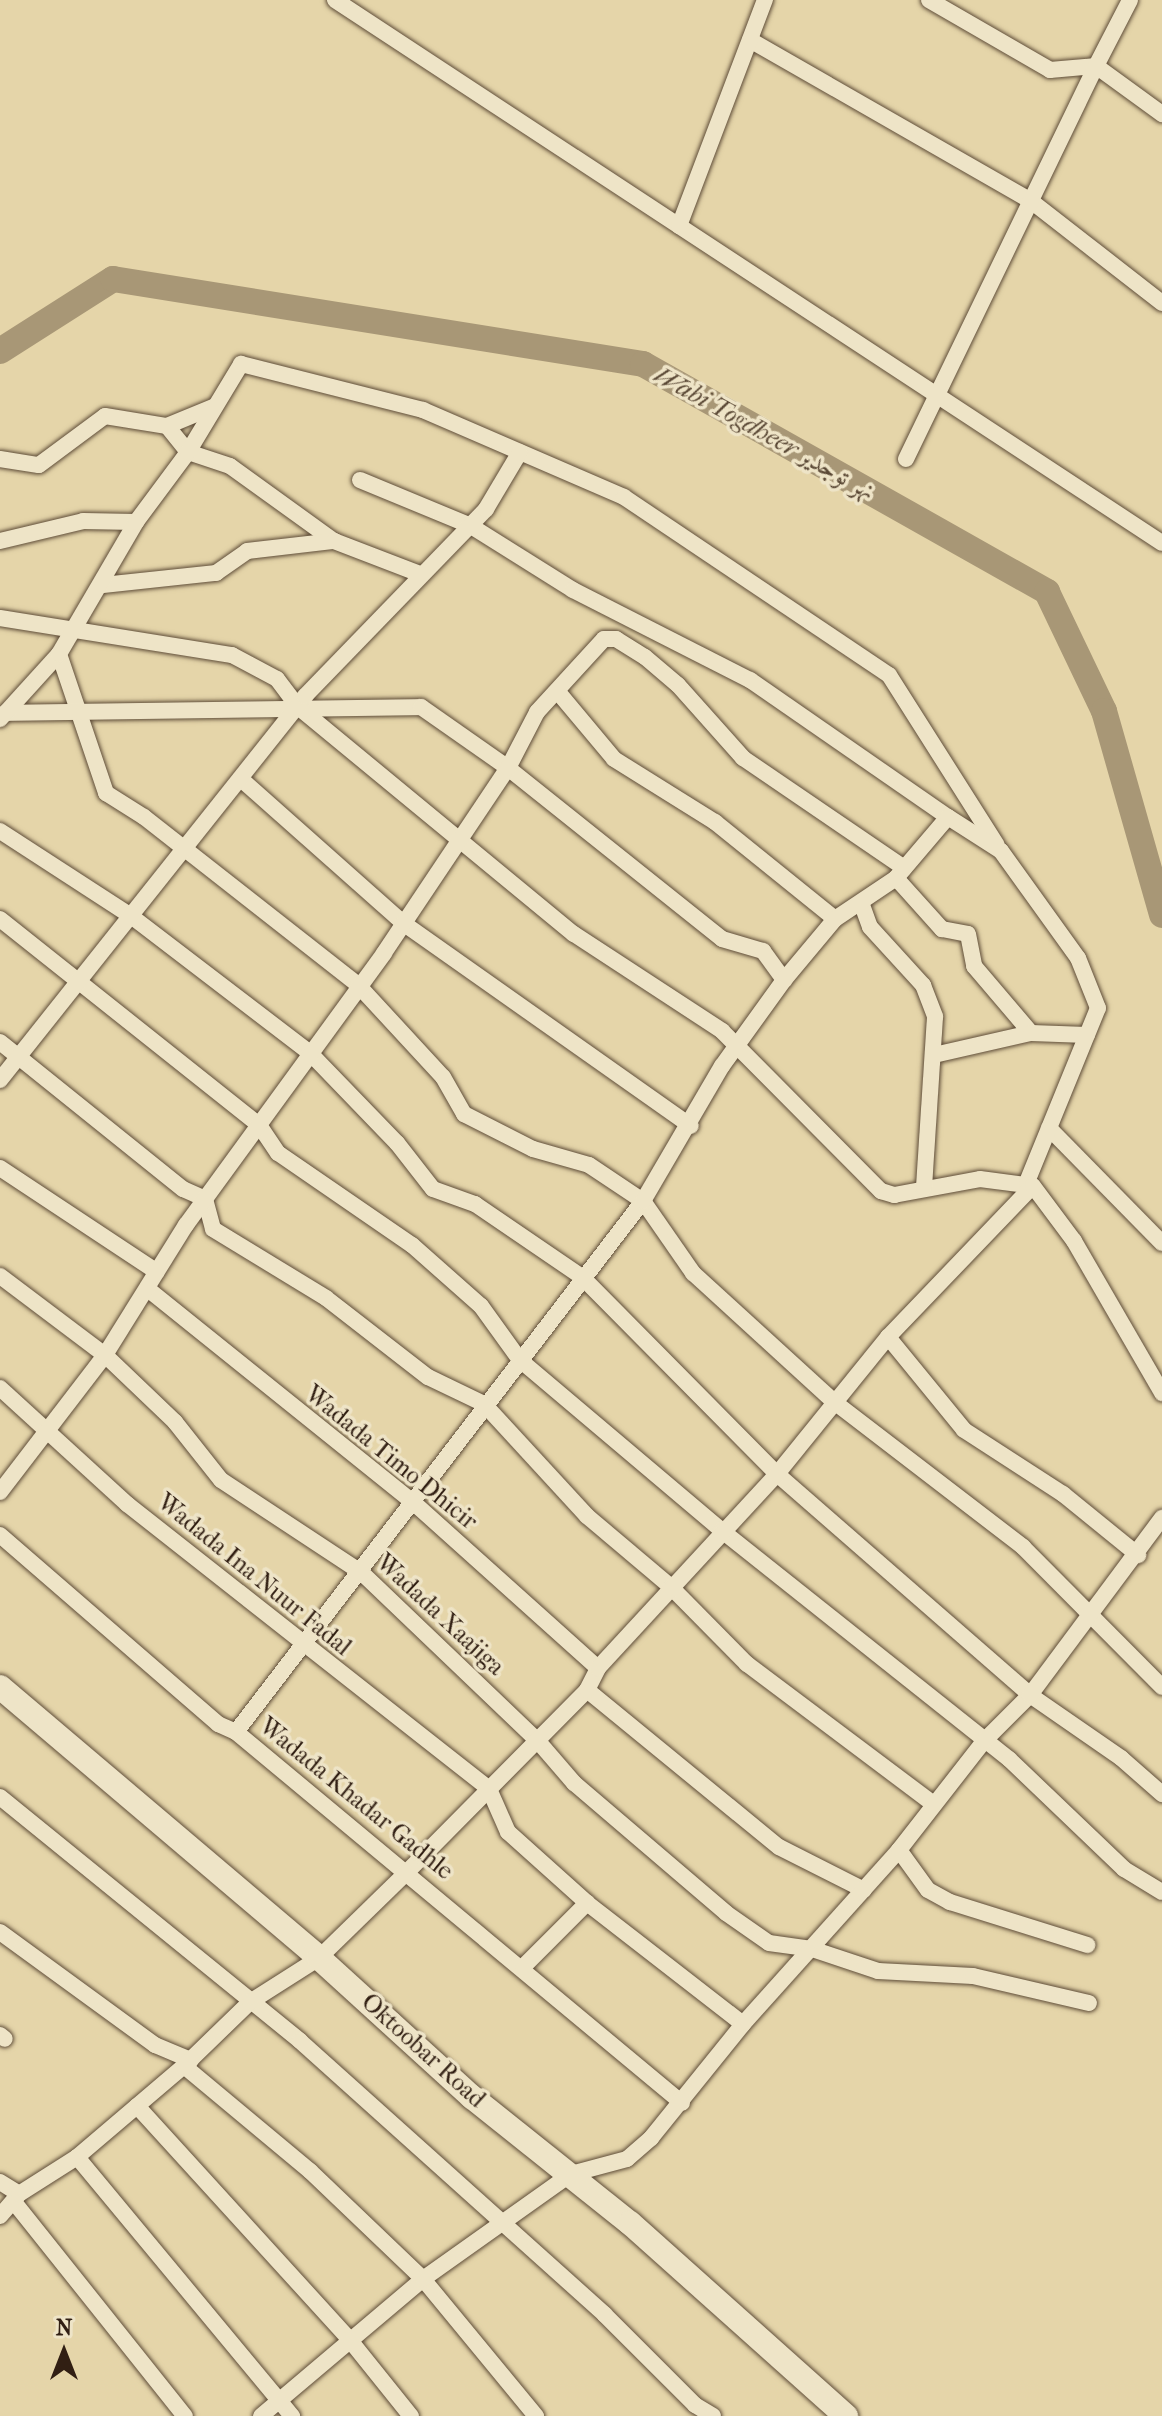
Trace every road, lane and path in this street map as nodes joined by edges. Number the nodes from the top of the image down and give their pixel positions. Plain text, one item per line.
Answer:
1 (335, 0) edge
2 (765, 0) edge
3 (929, 0) edge
4 (1130, 0) edge
5 (750, 40) junction
6 (1096, 66) junction
7 (1162, 114) edge
8 (1031, 201) junction
9 (679, 226) junction
10 (1162, 303) edge
11 (937, 395) junction
12 (215, 406) junction
13 (167, 426) junction
14 (188, 452) junction
15 (520, 452) junction
16 (0, 459) edge
17 (906, 459) dead end
18 (360, 480) dead end
19 (136, 522) junction
20 (471, 526) junction
21 (0, 541) edge
22 (334, 541) junction
23 (1162, 543) edge
24 (420, 574) junction
25 (103, 585) junction
26 (0, 618) edge
27 (75, 630) junction
28 (59, 654) junction
29 (558, 692) junction
30 (297, 706) junction
31 (83, 712) junction
32 (2, 716) edge
33 (508, 768) junction
34 (241, 779) junction
35 (948, 817) junction
36 (0, 831) edge
37 (459, 836) junction
38 (1001, 851) junction
39 (186, 852) junction
40 (900, 873) junction
41 (862, 905) junction
42 (131, 916) junction
43 (0, 919) edge
44 (835, 919) junction
45 (403, 923) junction
46 (784, 980) junction
47 (358, 985) junction
48 (78, 986) junction
49 (1031, 1033) junction
50 (1087, 1035) junction
51 (0, 1042) edge
52 (736, 1046) junction
53 (309, 1052) junction
54 (934, 1055) junction
55 (18, 1056) junction
56 (0, 1080) edge
57 (259, 1125) junction
58 (691, 1126) junction
59 (1049, 1128) junction
60 (0, 1168) edge
61 (1030, 1184) junction
62 (924, 1188) junction
63 (205, 1199) junction
64 (643, 1201) junction
65 (1162, 1243) edge
66 (157, 1272) junction
67 (0, 1276) edge
68 (582, 1277) junction
69 (149, 1290) junction
70 (888, 1337) junction
71 (105, 1355) junction
72 (520, 1360) junction
73 (0, 1388) edge
74 (1162, 1393) edge
75 (833, 1401) junction
76 (484, 1404) junction
77 (48, 1431) junction
78 (777, 1474) junction
79 (0, 1492) edge
80 (414, 1503) junction
81 (1162, 1518) edge
82 (721, 1530) junction
83 (0, 1535) edge
84 (1138, 1555) junction
85 (362, 1573) junction
86 (671, 1587) junction
87 (1088, 1618) junction
88 (302, 1646) junction
89 (598, 1668) junction
90 (0, 1687) edge
91 (1162, 1687) edge
92 (587, 1690) junction
93 (1030, 1695) junction
94 (236, 1732) junction
95 (537, 1740) junction
96 (985, 1740) junction
97 (489, 1789) junction
98 (1162, 1794) edge
99 (0, 1797) edge
100 (932, 1803) junction
101 (899, 1850) junction
102 (407, 1872) junction
103 (864, 1890) junction
104 (1162, 1892) edge
105 (587, 1903) junction
106 (0, 1932) edge
107 (1087, 1945) dead end
108 (812, 1949) junction
109 (319, 1958) junction
110 (523, 1967) junction
111 (250, 2002) junction
112 (1089, 2003) dead end
113 (743, 2024) junction
114 (188, 2063) junction
115 (682, 2103) junction
116 (137, 2106) junction
117 (77, 2157) junction
118 (571, 2174) junction
119 (0, 2182) edge
120 (16, 2198) junction
121 (0, 2216) edge
122 (503, 2224) junction
123 (423, 2279) junction
124 (349, 2339) junction
125 (280, 2400) junction
126 (692, 2410) edge
127 (185, 2416) edge
128 (261, 2416) edge
129 (292, 2416) edge
130 (411, 2416) edge
131 (536, 2416) edge
132 (713, 2416) edge
133 (846, 2416) edge

1 - 9 street
2 - 5 street
3 - 6 street
4 - 6 street
5 - 8 street
5 - 9 street
6 - 7 street
6 - 8 street
8 - 10 street
8 - 11 street
9 - 11 street
11 - 17 street
11 - 23 street
12 - 13 street
12 - 14 street
12 - 15 street
13 - 14 street
13 - 16 street
14 - 19 street
14 - 22 street
15 - 20 street
15 - 38 street
18 - 20 street
19 - 21 street
19 - 25 street
20 - 24 street
20 - 35 street
22 - 24 street
22 - 25 street
24 - 30 street
25 - 27 street
26 - 27 street
27 - 28 street
27 - 30 street
28 - 31 street
28 - 32 street
29 - 33 street
29 - 40 street
29 - 44 street
30 - 31 street
30 - 33 street
30 - 34 street
30 - 37 street
31 - 32 street
31 - 39 street
33 - 37 street
33 - 46 street
34 - 39 street
34 - 45 street
35 - 38 street
35 - 40 street
36 - 42 street
37 - 45 street
37 - 52 street
38 - 50 street
39 - 42 street
39 - 47 street
40 - 41 street
40 - 49 street
41 - 44 street
41 - 54 street
42 - 48 street
42 - 53 street
43 - 48 street
44 - 46 street
45 - 47 street
45 - 58 street
46 - 52 street
47 - 53 street
47 - 64 street
48 - 55 street
48 - 57 street
49 - 50 street
49 - 54 street
50 - 59 street
51 - 55 street
52 - 58 street
52 - 62 street
53 - 57 street
53 - 68 street
54 - 62 street
55 - 56 street
55 - 63 street
57 - 63 street
57 - 72 street
58 - 64 street
59 - 61 street
59 - 65 street
60 - 66 street
61 - 62 street
61 - 70 street
61 - 74 street
63 - 66 street
63 - 76 street
64 - 68 street
64 - 75 street
66 - 69 street
67 - 71 street, Wadada Xaajiga
68 - 72 street
68 - 78 street
69 - 71 street
69 - 80 street, Wadada Timo Dhicir
70 - 75 street
70 - 84 street
71 - 77 street
71 - 85 street, Wadada Xaajiga
72 - 76 street
72 - 82 street
73 - 77 street, Wadada Ina Nuur Fadal
75 - 78 street
75 - 87 street
76 - 80 street
76 - 86 street
77 - 79 street
77 - 88 street, Wadada Ina Nuur Fadal
78 - 82 street
78 - 93 street
80 - 85 street
80 - 89 street, Wadada Timo Dhicir
81 - 84 street
82 - 86 street
82 - 96 street
83 - 94 street, Wadada Khadar Gadhle
84 - 87 street
85 - 88 street
85 - 95 street, Wadada Xaajiga
86 - 89 street
86 - 100 street
87 - 91 street
87 - 93 street
88 - 94 street
88 - 97 street, Wadada Ina Nuur Fadal
89 - 92 street
90 - 109 street, Oktoobar Road
92 - 95 street
92 - 103 street
93 - 96 street
93 - 98 street
94 - 102 street, Wadada Khadar Gadhle
95 - 97 street
95 - 108 street, Wadada Xaajiga
96 - 100 street
96 - 104 street
97 - 102 street
97 - 105 street
99 - 111 street
100 - 101 street
101 - 103 street
101 - 107 street
102 - 109 street
102 - 110 street, Wadada Khadar Gadhle
103 - 108 street
105 - 110 street
105 - 113 street
106 - 114 street
108 - 112 street, Wadada Xaajiga
108 - 113 street
109 - 111 street
109 - 118 street, Oktoobar Road
110 - 115 street, Wadada Khadar Gadhle
111 - 114 street
111 - 122 street
113 - 115 street
114 - 116 street
114 - 123 street
115 - 118 street
116 - 117 street
116 - 124 street
117 - 120 street
117 - 125 street
118 - 122 street
118 - 133 street, Oktoobar Road
119 - 120 street
120 - 121 street
120 - 127 street
122 - 123 street
122 - 126 street
123 - 124 street
123 - 131 street
124 - 125 street
124 - 130 street
125 - 128 street
125 - 129 street
126 - 132 street

